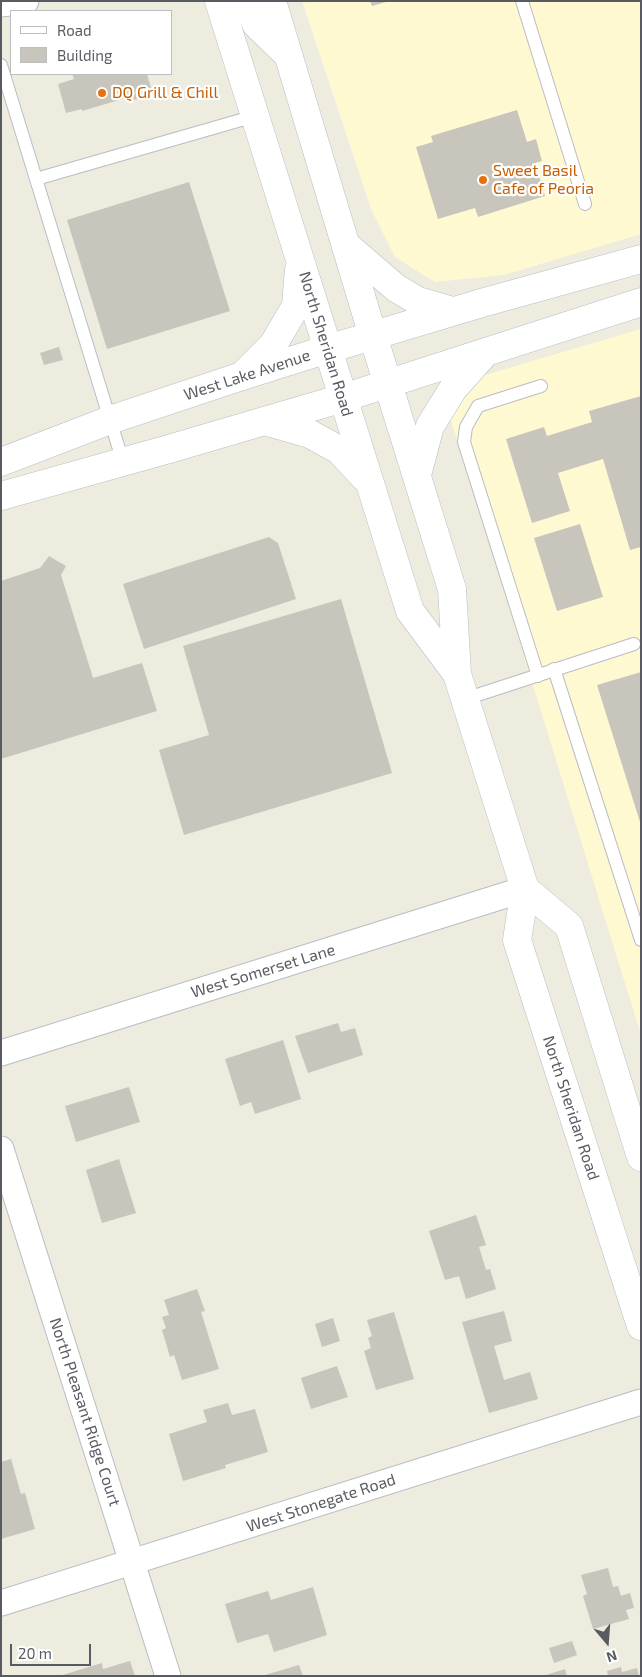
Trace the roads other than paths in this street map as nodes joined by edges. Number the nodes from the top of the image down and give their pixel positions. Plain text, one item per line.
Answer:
1 (26, 1) edge
2 (219, 1) edge
3 (247, 1) edge
4 (272, 1) edge
5 (522, 1) edge
6 (1, 4) edge
7 (289, 56) junction
8 (1, 64) edge
9 (255, 116) junction
10 (36, 179) junction
11 (585, 204) dead end
12 (346, 245) junction
13 (300, 258) junction
14 (641, 260) edge
15 (641, 302) edge
16 (452, 311) junction
17 (373, 336) junction
18 (328, 349) junction
19 (484, 352) junction
20 (242, 376) junction
21 (388, 384) junction
22 (541, 386) dead end
23 (343, 398) junction
24 (110, 420) junction
25 (265, 421) junction
26 (1, 462) edge
27 (123, 462) junction
28 (417, 475) junction
29 (370, 483) junction
30 (1, 496) edge
31 (634, 644) dead end
32 (554, 669) junction
33 (457, 674) junction
34 (538, 676) junction
35 (465, 700) junction
36 (525, 889) junction
37 (641, 940) edge
38 (1, 1053) edge
39 (1, 1149) edge
40 (641, 1156) edge
41 (633, 1285) edge
42 (641, 1326) edge
43 (641, 1402) edge
44 (132, 1562) junction
45 (1, 1603) edge
46 (168, 1676) edge

1 - 6 street
2 - 9 main road, North Sheridan Road
3 - 7 main road
4 - 7 main road, North Sheridan Road
5 - 11 lane
7 - 12 main road, North Sheridan Road
8 - 10 lane
9 - 10 lane
9 - 13 main road, North Sheridan Road
10 - 24 lane
12 - 16 main road
12 - 17 main road, North Sheridan Road
13 - 18 main road, North Sheridan Road
13 - 20 main road
14 - 16 main road, West Lake Avenue
15 - 19 main road
16 - 17 main road, West Lake Avenue
17 - 18 main road, West Lake Avenue
17 - 21 main road, North Sheridan Road
18 - 20 main road, West Lake Avenue
18 - 23 main road, North Sheridan Road
19 - 21 main road
19 - 28 main road
20 - 24 main road, West Lake Avenue
21 - 23 main road
21 - 28 main road, North Sheridan Road
22 - 34 lane
23 - 25 main road
23 - 29 main road, North Sheridan Road
24 - 26 main road, West Lake Avenue
24 - 27 lane
25 - 27 main road
25 - 29 main road
27 - 30 main road
28 - 33 main road, North Sheridan Road
29 - 33 main road, North Sheridan Road
31 - 32 lane
32 - 34 lane
32 - 37 lane
33 - 35 main road, North Sheridan Road
34 - 35 lane
35 - 36 main road, North Sheridan Road
36 - 38 street, West Somerset Lane
36 - 40 main road
36 - 41 main road, North Sheridan Road
39 - 44 street, North Pleasant Ridge Court
41 - 42 main road, North Sheridan Road
43 - 44 street, West Stonegate Road
44 - 45 street, West Stonegate Road
44 - 46 street, North Pleasant Ridge Court

